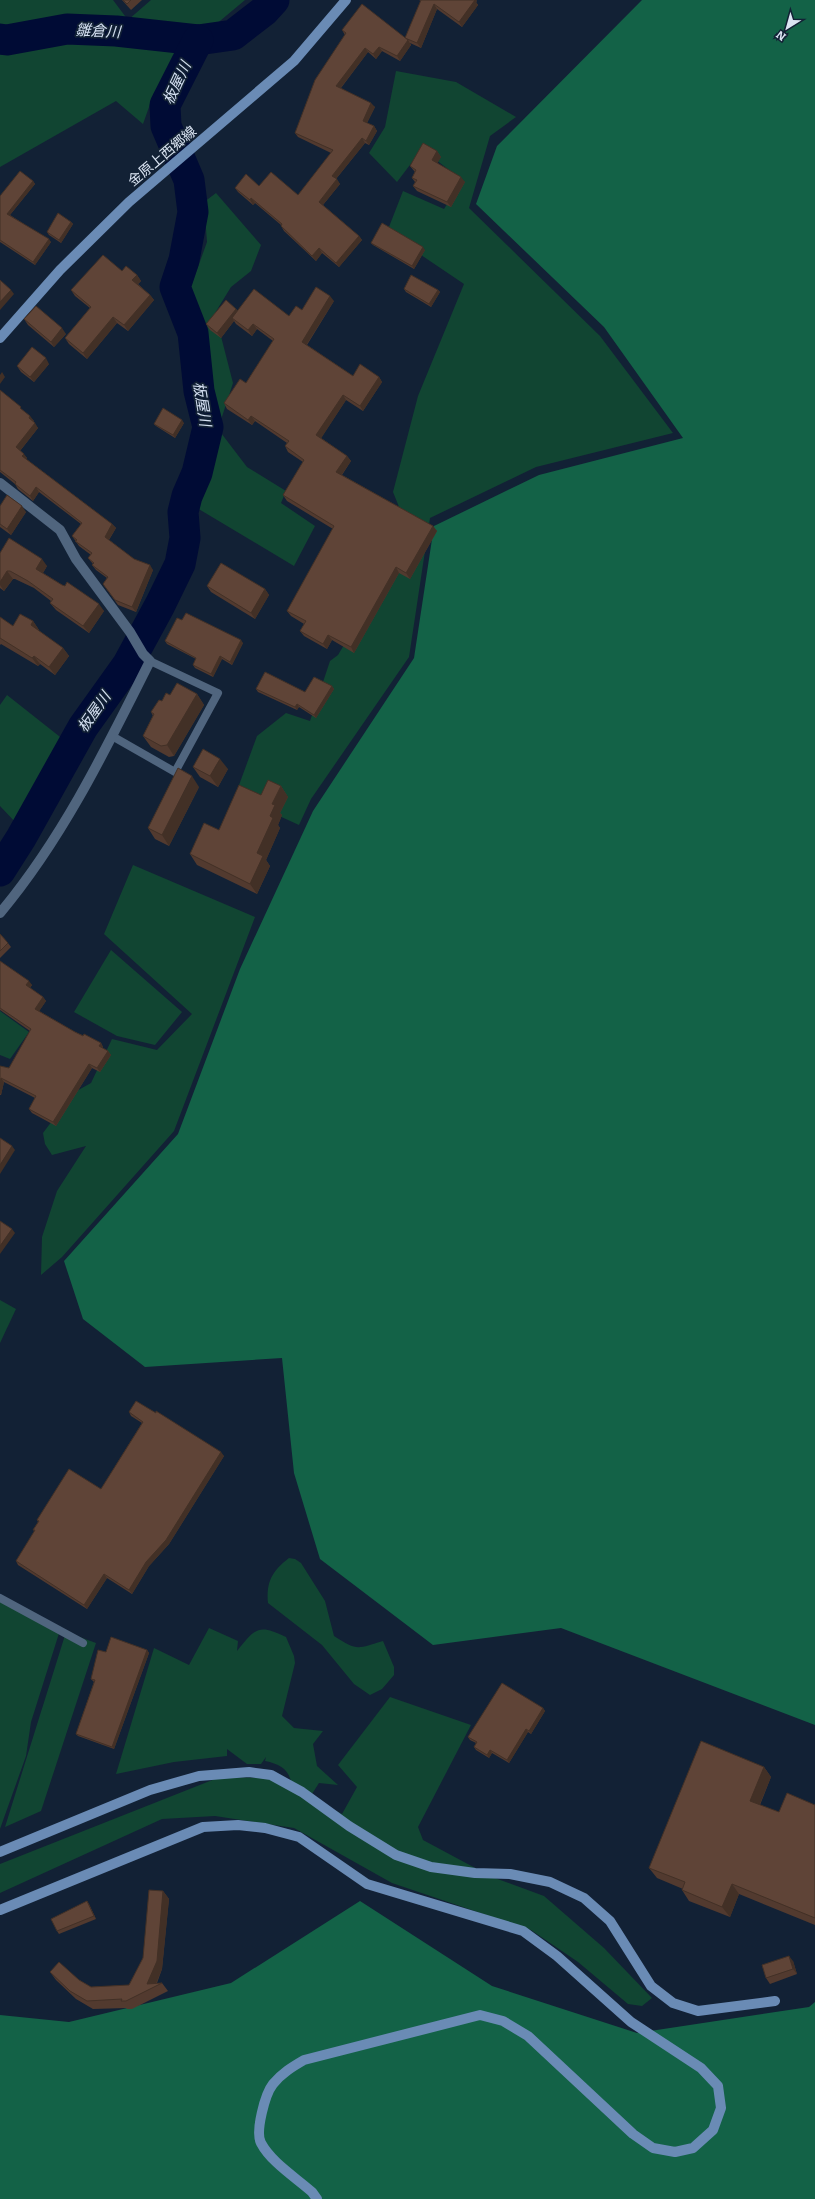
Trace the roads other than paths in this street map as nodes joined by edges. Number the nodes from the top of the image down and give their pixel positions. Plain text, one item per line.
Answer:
1 (346, 0) edge
2 (0, 338) edge
3 (0, 483) edge
4 (146, 658) junction
5 (112, 736) junction
6 (0, 913) edge
7 (0, 1598) edge
8 (83, 1643) dead end
9 (0, 1852) edge
10 (0, 1910) edge
11 (775, 2001) dead end
12 (317, 2199) edge

1 - 2 street, 金原上西郷線
3 - 4 street
4 - 5 street
4 - 5 lane
5 - 6 street
7 - 8 lane
9 - 11 street
10 - 12 street

